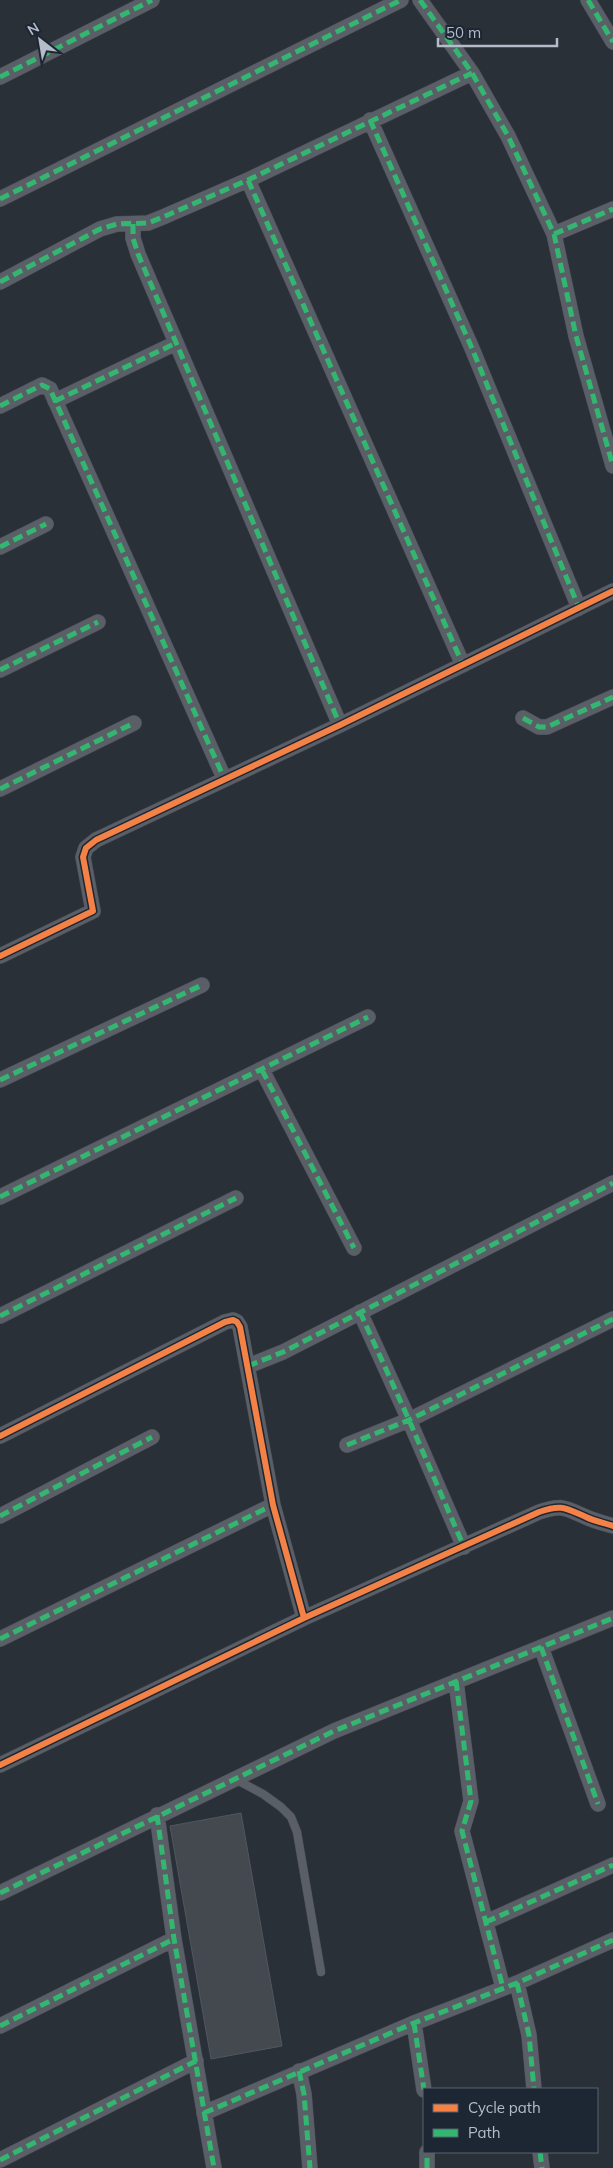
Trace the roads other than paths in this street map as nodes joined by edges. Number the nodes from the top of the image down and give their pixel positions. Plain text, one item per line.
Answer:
1 (152, 0) edge
2 (400, 0) edge
3 (420, 0) edge
4 (588, 0) edge
5 (613, 42) edge
6 (472, 73) junction
7 (0, 77) edge
8 (370, 120) junction
9 (248, 180) junction
10 (0, 199) edge
11 (613, 209) edge
12 (133, 224) junction
13 (554, 234) junction
14 (0, 282) edge
15 (176, 342) junction
16 (55, 401) junction
17 (0, 406) edge
18 (613, 466) edge
19 (46, 524) dead end
20 (0, 546) edge
21 (613, 591) edge
22 (579, 608) junction
23 (98, 622) dead end
24 (463, 665) junction
25 (0, 670) edge
26 (613, 697) edge
27 (523, 718) dead end
28 (134, 723) dead end
29 (340, 725) junction
30 (224, 778) junction
31 (0, 790) edge
32 (0, 956) edge
33 (202, 985) dead end
34 (368, 1017) dead end
35 (262, 1070) junction
36 (0, 1080) edge
37 (613, 1183) edge
38 (0, 1197) edge
39 (236, 1198) dead end
40 (354, 1248) dead end
41 (360, 1312) junction
42 (0, 1316) edge
43 (613, 1319) edge
44 (248, 1366) junction
45 (409, 1420) junction
46 (0, 1436) edge
47 (152, 1437) dead end
48 (347, 1445) dead end
49 (273, 1505) junction
50 (0, 1516) edge
51 (613, 1526) edge
52 (464, 1547) junction
53 (304, 1618) junction
54 (613, 1618) edge
55 (0, 1638) edge
56 (541, 1647) junction
57 (456, 1681) junction
58 (0, 1764) edge
59 (234, 1778) junction
60 (598, 1804) dead end
61 (157, 1815) junction
62 (613, 1865) edge
63 (0, 1893) edge
64 (486, 1922) junction
65 (174, 1939) junction
66 (613, 1940) edge
67 (321, 1972) dead end
68 (510, 1986) junction
69 (414, 2023) junction
70 (0, 2026) edge
71 (196, 2061) junction
72 (299, 2072) junction
73 (424, 2088) edge
74 (534, 2088) edge
75 (204, 2113) junction
76 (427, 2153) edge
77 (540, 2153) edge
78 (0, 2160) edge
79 (214, 2168) edge
80 (310, 2168) edge
81 (427, 2168) edge
82 (542, 2168) edge

1 - 7 street
2 - 10 street
3 - 6 street
4 - 5 street
6 - 8 street
6 - 13 street
8 - 9 street
8 - 22 street
9 - 12 street
9 - 24 street
11 - 13 street
12 - 14 street
12 - 15 street
13 - 18 street
15 - 16 street
15 - 29 street
16 - 17 street
16 - 30 street
19 - 20 street
21 - 22 street
22 - 24 street
23 - 25 street
24 - 29 street
26 - 27 street
28 - 31 street
29 - 30 street
30 - 32 street
33 - 36 street
34 - 35 street
35 - 38 street
35 - 40 street
37 - 41 street
39 - 42 street
41 - 44 street
41 - 45 street
43 - 45 street
44 - 46 street
44 - 49 street
45 - 48 street
45 - 52 street
47 - 50 street
49 - 53 street
49 - 55 street
51 - 52 street
52 - 53 street
53 - 58 street
54 - 56 street
56 - 57 street
56 - 60 street
57 - 59 street
57 - 64 street
59 - 61 street
59 - 67 lane
61 - 63 street
61 - 65 street
62 - 64 street
64 - 68 street
65 - 70 street
65 - 71 street
66 - 68 street
68 - 69 street
68 - 74 street
69 - 72 street
69 - 73 street
71 - 75 street
71 - 78 street
72 - 75 street
72 - 80 street
75 - 79 street
76 - 81 street
77 - 82 street

